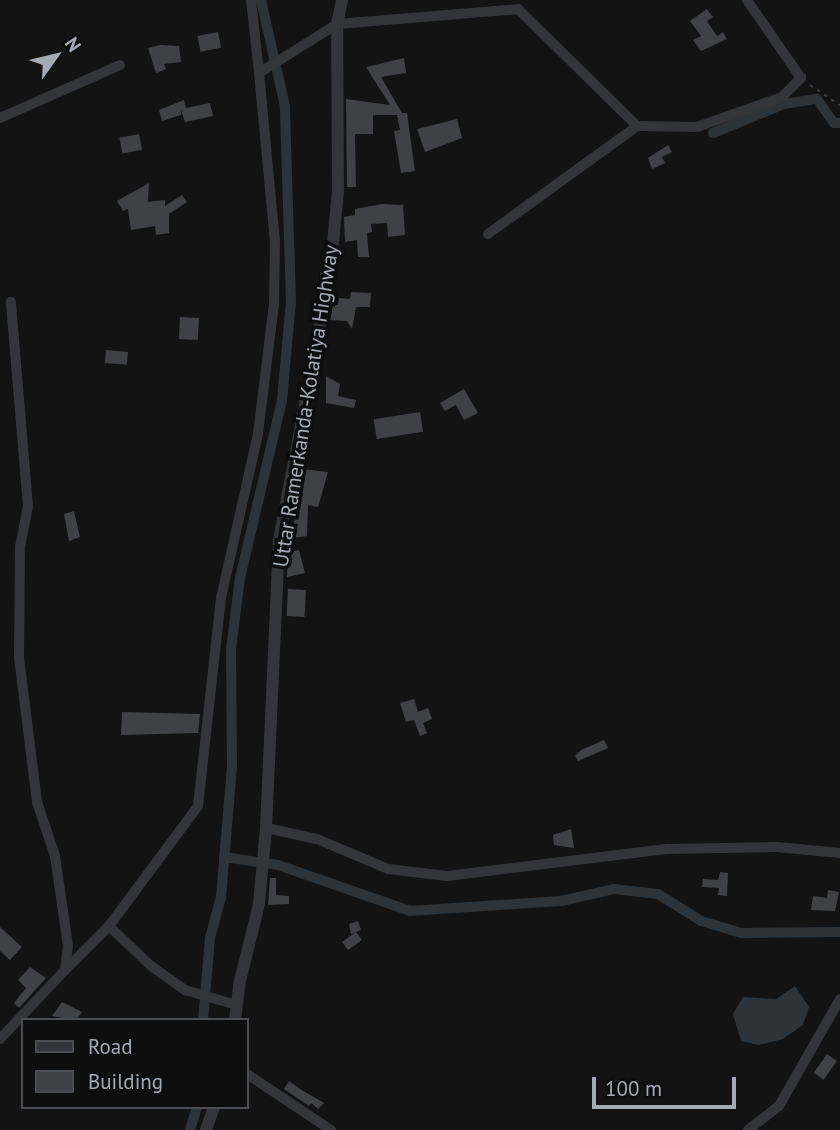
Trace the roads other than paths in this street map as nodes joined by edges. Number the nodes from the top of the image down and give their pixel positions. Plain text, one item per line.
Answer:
1 (251, 0) edge
2 (342, 0) edge
3 (747, 0) edge
4 (337, 24) junction
5 (120, 65) dead end
6 (262, 71) junction
7 (0, 118) edge
8 (637, 126) junction
9 (488, 234) dead end
10 (11, 302) dead end
11 (266, 832) junction
12 (840, 853) edge
13 (109, 926) junction
14 (65, 970) junction
15 (840, 999) edge
16 (237, 1005) junction
17 (235, 1018) edge
18 (0, 1039) edge
19 (248, 1075) edge
20 (213, 1109) edge
21 (206, 1130) edge
22 (331, 1130) edge
23 (748, 1130) edge

1 - 6 street
2 - 4 street, Uttar Ramerkanda-Kolatiya Highway
3 - 8 street
4 - 6 street
4 - 8 street
4 - 11 street, Uttar Ramerkanda-Kolatiya Highway
5 - 7 street
6 - 13 street
8 - 9 street
10 - 14 street
11 - 12 street
11 - 16 street, Uttar Ramerkanda-Kolatiya Highway
13 - 14 street
13 - 16 street
14 - 18 street
15 - 23 street
16 - 17 street, Uttar Ramerkanda-Kolatiya Highway
19 - 22 street
20 - 21 street

